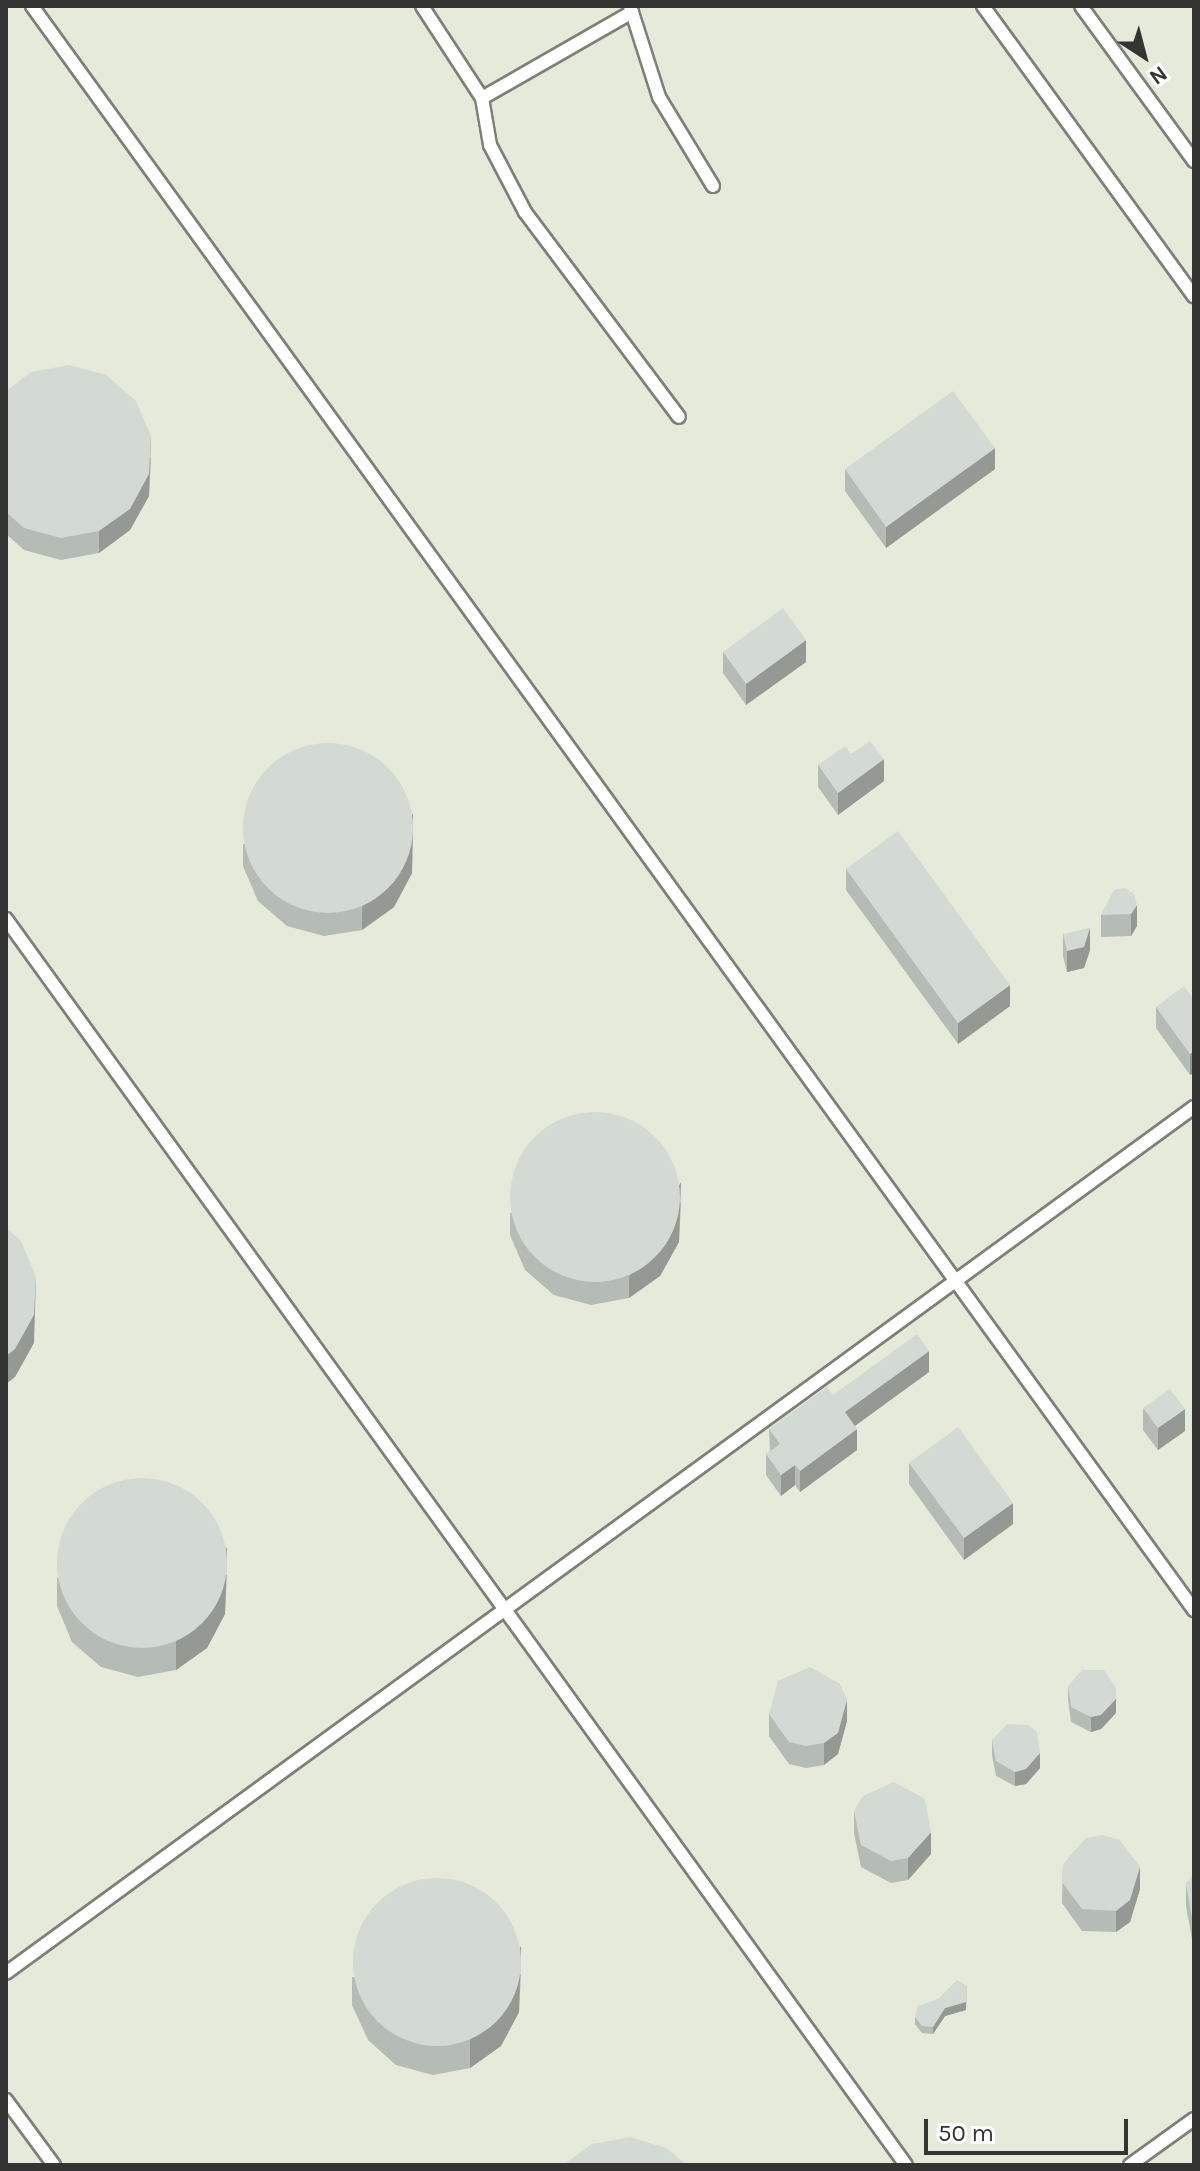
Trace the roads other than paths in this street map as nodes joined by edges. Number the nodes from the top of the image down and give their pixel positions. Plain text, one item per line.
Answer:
1 (32, 6) edge
2 (422, 6) edge
3 (983, 6) edge
4 (1081, 6) edge
5 (631, 9) edge
6 (482, 98) junction
7 (1194, 161) edge
8 (713, 186) dead end
9 (1194, 296) edge
10 (679, 417) dead end
11 (6, 919) edge
12 (1194, 1107) edge
13 (954, 1279) junction
14 (1194, 1610) edge
15 (506, 1612) junction
16 (6, 1973) edge
17 (6, 2100) edge
18 (1194, 2119) edge
19 (54, 2165) edge
20 (906, 2165) edge
21 (1130, 2165) edge

1 - 13 lane
2 - 6 lane
3 - 9 lane
4 - 7 lane
5 - 6 lane
5 - 8 lane
6 - 10 lane
11 - 15 lane
12 - 13 lane
13 - 14 lane
13 - 15 lane
15 - 16 lane
15 - 20 lane
17 - 19 lane
18 - 21 lane

